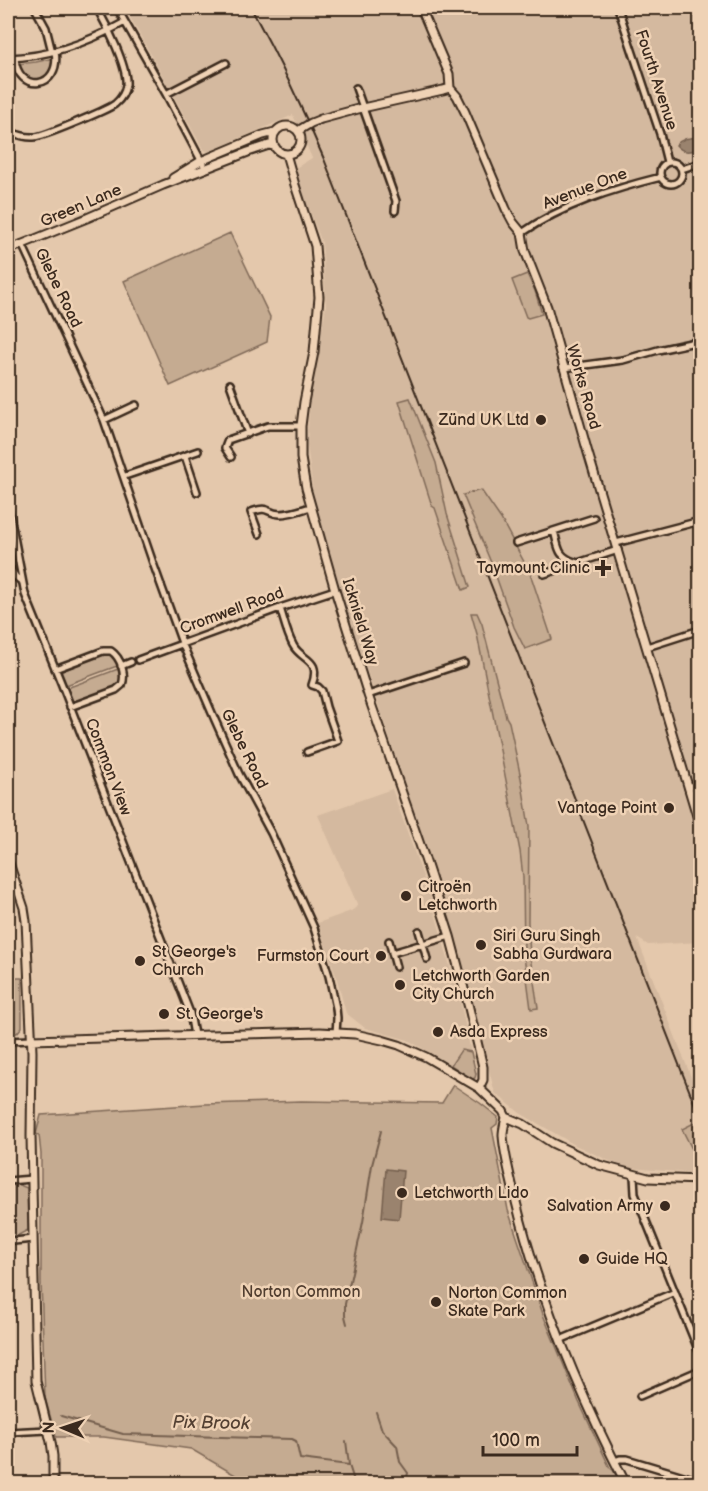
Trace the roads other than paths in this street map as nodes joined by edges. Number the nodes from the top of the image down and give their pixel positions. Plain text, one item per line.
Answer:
1 (35, 8) edge
2 (97, 8) edge
3 (117, 8) edge
4 (421, 8) edge
5 (618, 8) edge
6 (125, 22) junction
7 (109, 30) junction
8 (53, 51) junction
9 (8, 58) edge
10 (15, 58) junction
11 (226, 63) dead end
12 (450, 87) junction
13 (356, 88) dead end
14 (166, 94) junction
15 (363, 108) junction
16 (300, 130) junction
17 (8, 131) edge
18 (275, 132) junction
19 (274, 146) junction
20 (286, 154) junction
21 (667, 162) junction
22 (700, 163) edge
23 (203, 165) junction
24 (682, 169) junction
25 (661, 177) junction
26 (394, 211) dead end
27 (522, 233) junction
28 (22, 244) junction
29 (8, 250) edge
30 (700, 341) edge
31 (563, 368) junction
32 (230, 384) dead end
33 (136, 405) dead end
34 (105, 420) junction
35 (301, 426) junction
36 (248, 434) junction
37 (198, 451) dead end
38 (185, 456) junction
39 (231, 457) dead end
40 (125, 476) junction
41 (198, 492) dead end
42 (8, 506) edge
43 (310, 507) junction
44 (594, 518) dead end
45 (700, 521) edge
46 (554, 531) junction
47 (259, 534) dead end
48 (516, 543) dead end
49 (617, 546) junction
50 (577, 562) junction
51 (8, 566) edge
52 (544, 574) dead end
53 (21, 581) junction
54 (335, 590) junction
55 (280, 608) junction
56 (700, 630) edge
57 (182, 643) junction
58 (647, 647) junction
59 (138, 660) dead end
60 (131, 662) dead end
61 (464, 663) dead end
62 (121, 666) junction
63 (55, 669) junction
64 (368, 695) junction
65 (70, 707) junction
66 (307, 752) dead end
67 (700, 783) edge
68 (688, 787) junction
69 (700, 826) edge
70 (8, 860) edge
71 (419, 931) dead end
72 (450, 936) junction
73 (389, 941) dead end
74 (422, 944) junction
75 (392, 953) junction
76 (427, 959) dead end
77 (396, 968) dead end
78 (336, 1033) junction
79 (194, 1035) junction
80 (31, 1040) junction
81 (8, 1041) edge
82 (479, 1088) junction
83 (506, 1117) junction
84 (634, 1176) junction
85 (32, 1179) junction
86 (700, 1180) edge
87 (8, 1181) edge
88 (8, 1239) edge
89 (33, 1239) junction
90 (675, 1292) junction
91 (560, 1340) junction
92 (700, 1354) edge
93 (700, 1370) edge
94 (640, 1396) dead end
95 (48, 1431) junction
96 (8, 1432) edge
97 (615, 1461) junction
98 (700, 1481) edge
99 (53, 1484) edge
100 (626, 1484) edge

1 - 8 street
2 - 7 street
3 - 6 street
4 - 12 street, Works Road
5 - 21 street, Fourth Avenue
6 - 7 street
6 - 14 street
7 - 8 street
7 - 17 street
8 - 10 street
8 - 10 street
9 - 10 street
11 - 14 street
12 - 15 street, Green Lane
12 - 27 street, Works Road
13 - 15 street
14 - 23 street
15 - 16 street, Green Lane, bridge
15 - 26 street
16 - 18 street, Green Lane
16 - 20 street
18 - 19 street
18 - 23 street, Green Lane
19 - 20 street
19 - 23 street, Green Lane
20 - 35 street, Icknield Way
21 - 24 street
21 - 25 street
22 - 24 street
23 - 28 street, Green Lane
24 - 25 street
25 - 27 street, Avenue One
27 - 31 street, Works Road
28 - 29 street, Green Lane
28 - 34 street, Glebe Road
30 - 31 street
31 - 49 street, Works Road
32 - 36 street
33 - 34 street
34 - 40 street, Glebe Road
35 - 36 street
35 - 43 street, Icknield Way
36 - 39 street
37 - 38 street
38 - 40 street
38 - 41 street
40 - 57 street, Glebe Road
42 - 53 street, Common View
43 - 47 street
43 - 54 street, Icknield Way
44 - 46 street
45 - 49 street
46 - 48 street
46 - 50 street
49 - 50 street
49 - 58 street, Works Road
50 - 52 street
51 - 53 street
53 - 63 street, Common View
54 - 55 street, Cromwell Road
54 - 64 street, Icknield Way
55 - 57 street, Cromwell Road
55 - 66 street
56 - 58 street
57 - 59 street, Cromwell Road
57 - 78 street, Glebe Road
58 - 68 street, Works Road
60 - 62 street
61 - 64 street
62 - 63 street
62 - 65 street
63 - 65 street, Common View
64 - 72 street, Icknield Way
65 - 79 street, Common View
67 - 68 street
68 - 69 street, Works Road
70 - 80 street
71 - 74 street
72 - 74 street
72 - 82 street, Icknield Way
73 - 75 street
74 - 75 street
74 - 76 street
75 - 77 street
78 - 79 street
78 - 82 street
79 - 80 street
80 - 81 street
80 - 85 street
82 - 83 street
83 - 84 street
83 - 91 street
84 - 86 street
84 - 90 street
85 - 87 street
85 - 89 street
88 - 89 street
89 - 95 street
90 - 91 street
90 - 92 street
91 - 97 street
93 - 94 street
95 - 96 street
95 - 99 street
97 - 98 street
97 - 100 street

